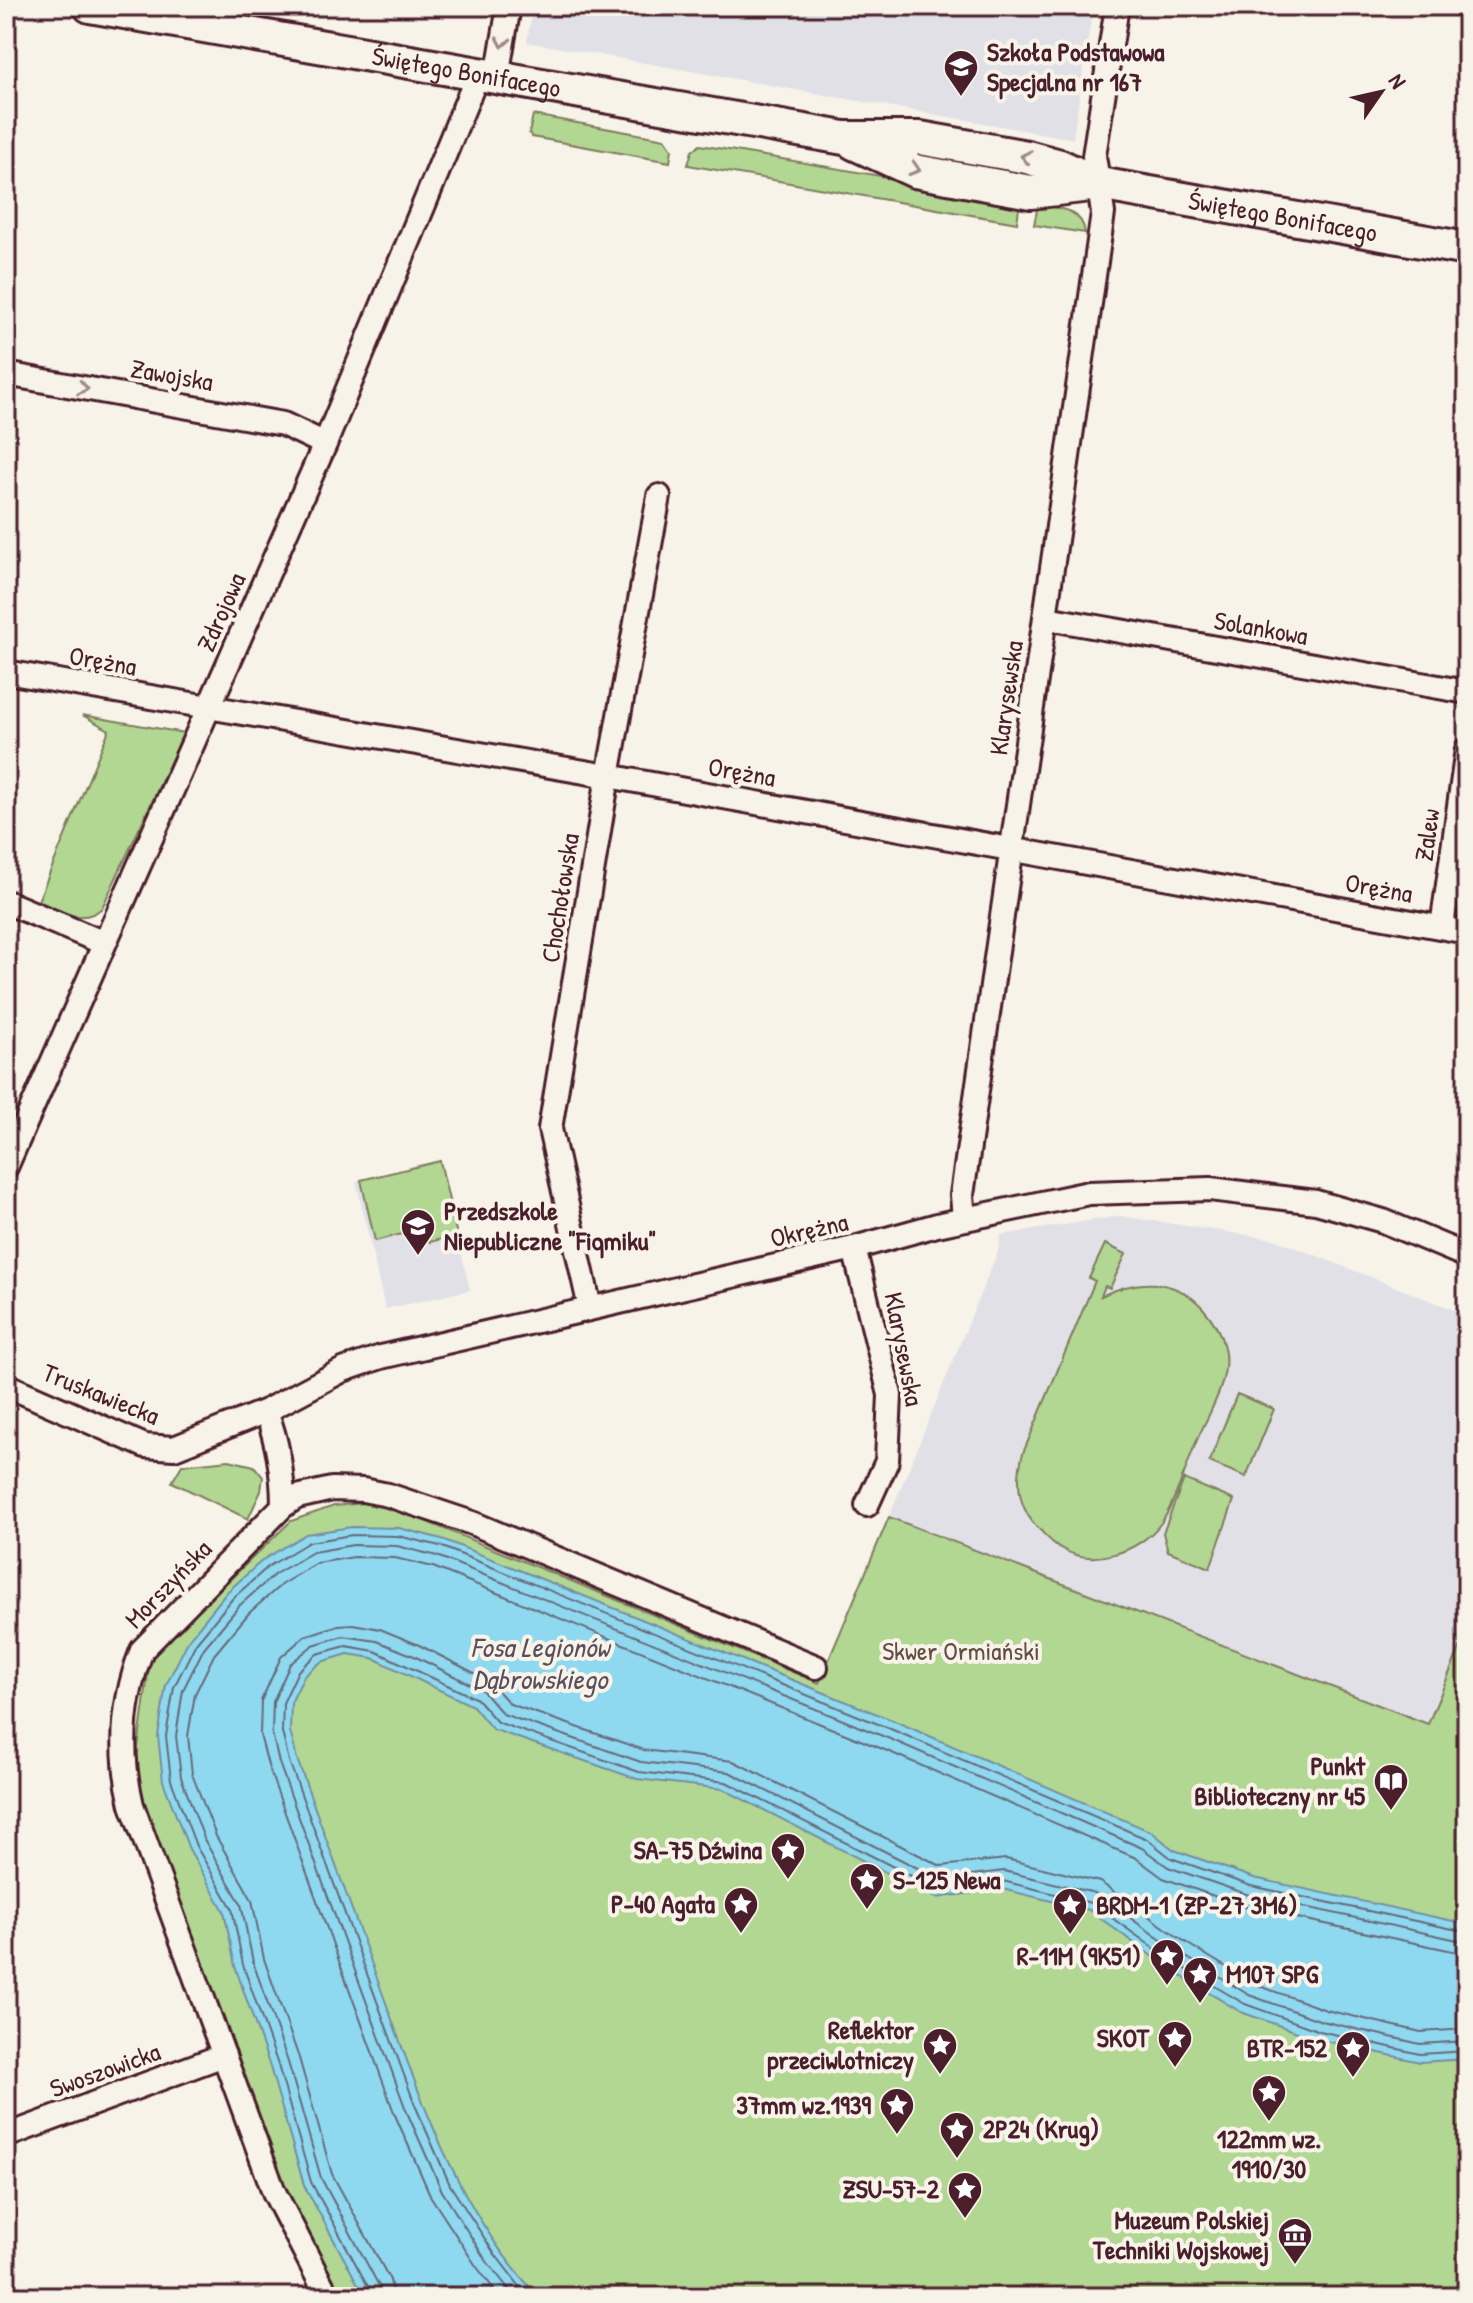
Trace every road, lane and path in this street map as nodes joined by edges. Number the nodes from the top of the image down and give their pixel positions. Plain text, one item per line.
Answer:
1 (90, 6) edge
2 (509, 6) edge
3 (1117, 6) edge
4 (488, 76) junction
5 (1099, 184) junction
6 (1467, 249) edge
7 (6, 374) edge
8 (325, 444) junction
9 (659, 496) dead end
10 (1046, 618) junction
11 (6, 672) edge
12 (1467, 692) edge
13 (209, 708) junction
14 (1467, 749) edge
15 (608, 776) junction
16 (1012, 850) junction
17 (6, 902) edge
18 (1442, 927) junction
19 (1467, 932) edge
20 (104, 943) junction
21 (6, 1167) edge
22 (964, 1219) junction
23 (854, 1248) junction
24 (1467, 1256) edge
25 (590, 1308) junction
26 (6, 1385) edge
27 (266, 1411) junction
28 (867, 1505) dead end
29 (283, 1506) junction
30 (816, 1667) dead end
31 (224, 2055) junction
32 (6, 2136) edge
33 (328, 2297) edge

1 - 4 street, Świętego Bonifacego
2 -> 4 street, Zdrojowa
3 - 5 street, Klarysewska
4 - 5 street, Świętego Bonifacego
4 - 8 street, Zdrojowa
5 - 6 street, Świętego Bonifacego
5 - 10 street, Klarysewska
7 -> 8 street, Zawojska
8 - 13 street, Zdrojowa
9 - 15 street, Chochołowska
10 - 12 street, Solankowa
10 - 16 street, Klarysewska
11 - 13 street, Orężna
13 - 15 street, Orężna
13 - 20 street, Zdrojowa
14 - 18 street, Zalew
15 - 16 street, Orężna
15 - 25 street, Chochołowska
16 - 18 street, Orężna
16 - 22 street, Klarysewska
17 - 20 street
18 - 19 street, Orężna
20 - 21 street, Zdrojowa
22 - 23 street, Okrężna
22 - 24 street, Okrężna
23 - 25 street, Okrężna
23 - 28 street, Klarysewska
25 - 27 street, Okrężna
26 - 27 street, Truskawiecka
27 - 29 street
29 - 30 street, Morszyńska
29 - 31 street, Morszyńska
31 - 32 street, Swoszowicka
31 - 33 street, Morszyńska

